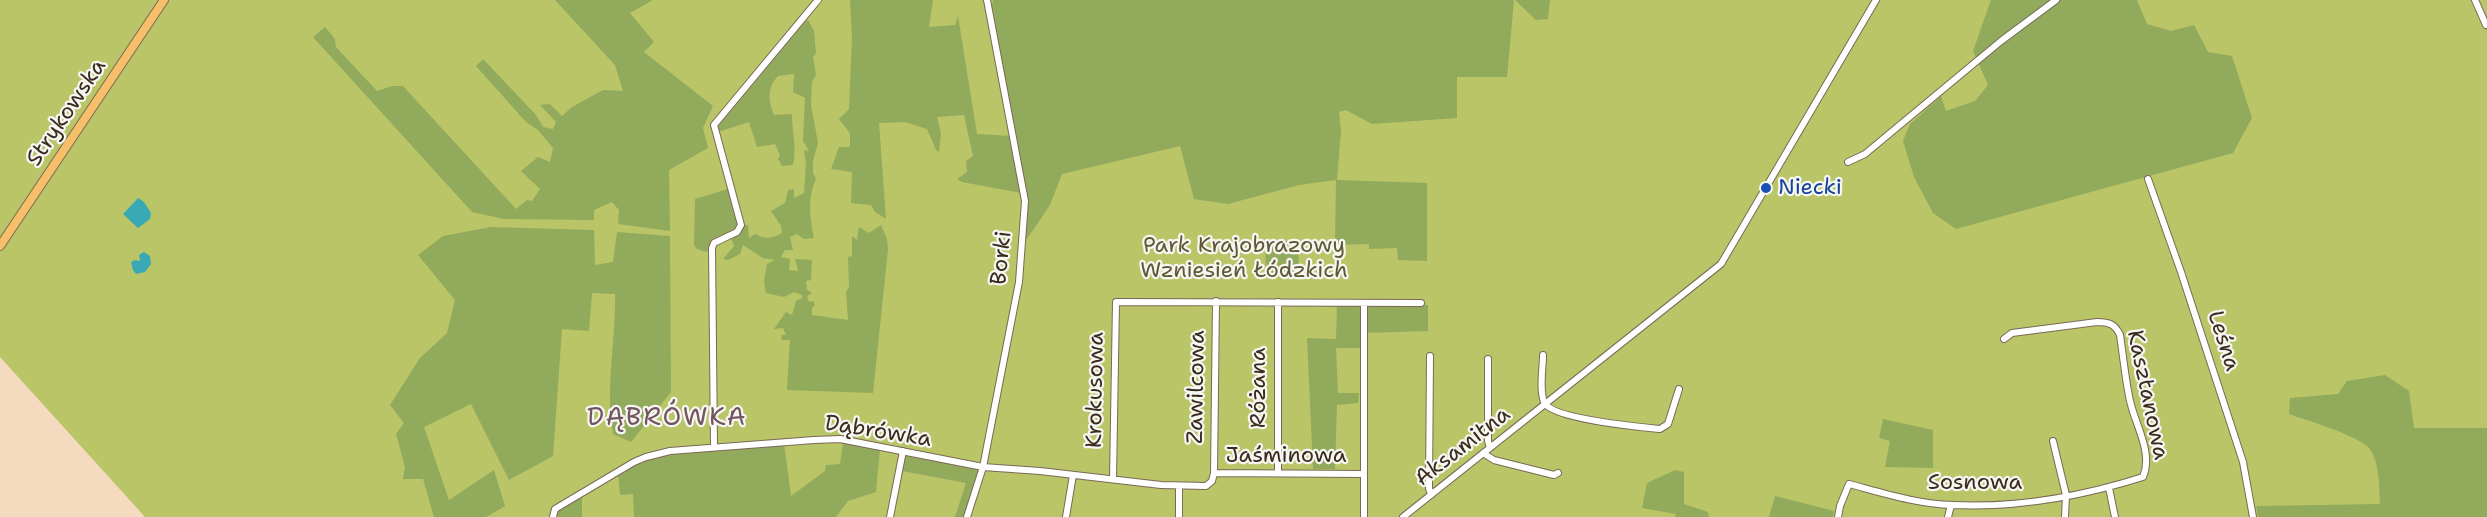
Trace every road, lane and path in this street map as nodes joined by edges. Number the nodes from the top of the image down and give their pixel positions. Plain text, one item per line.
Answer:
1 (164, 0) edge
2 (818, 0) edge
3 (987, 0) edge
4 (1876, 0) edge
5 (2056, 0) edge
6 (2475, 0) edge
7 (2486, 24) edge
8 (1848, 162) dead end
9 (2148, 180) dead end
10 (0, 246) edge
11 (1216, 302) junction
12 (1278, 302) junction
13 (1365, 303) junction
14 (1421, 303) dead end
15 (2004, 339) dead end
16 (1543, 355) dead end
17 (1430, 356) dead end
18 (1488, 359) dead end
19 (1679, 389) dead end
20 (1545, 404) junction
21 (2053, 441) dead end
22 (714, 447) junction
23 (1490, 448) junction
24 (903, 451) junction
25 (1484, 453) junction
26 (983, 467) junction
27 (1558, 472) dead end
28 (1214, 473) junction
29 (1278, 473) junction
30 (1364, 474) junction
31 (1073, 475) junction
32 (1113, 479) junction
33 (1179, 486) junction
34 (2109, 488) junction
35 (1431, 495) junction
36 (2066, 495) junction
37 (1951, 505) junction
38 (553, 517) edge
39 (890, 517) edge
40 (967, 517) edge
41 (1066, 517) edge
42 (1179, 517) edge
43 (1364, 517) edge
44 (1403, 517) edge
45 (1839, 517) edge
46 (1948, 517) edge
47 (2065, 517) edge
48 (2115, 517) edge
49 (2253, 517) edge

1 - 10 main road, Strykowska
2 - 22 street
3 - 26 street, Borki
4 - 20 street
5 - 8 street
6 - 7 street
9 - 49 street, Leśna
11 - 12 street
11 - 28 street, Zawilcowa
11 - 32 street, Krokusowa
12 - 13 street
12 - 29 street, Różana
13 - 14 street
13 - 30 street
15 - 34 street, Kasztanowa
16 - 20 street
17 - 35 street
18 - 23 street
19 - 20 street
20 - 23 street, Aksamitna
21 - 36 street
22 - 24 street, Dąbrówka
22 - 38 street, Dąbrówka
23 - 25 street, Aksamitna
24 - 26 street, Dąbrówka
24 - 39 street
25 - 27 street
25 - 35 street, Aksamitna
26 - 31 street, Dąbrówka
26 - 40 street, Borki
28 - 29 street, Jaśminowa
28 - 33 street, Jaśminowa
29 - 30 street, Jaśminowa
30 - 43 street
31 - 32 street, Jaśminowa
31 - 41 street
32 - 33 street, Jaśminowa
33 - 42 street
34 - 36 street, Kasztanowa
34 - 48 street
35 - 44 street, Aksamitna
36 - 37 street, Sosnowa
36 - 47 street
37 - 45 street, Sosnowa
37 - 46 street

